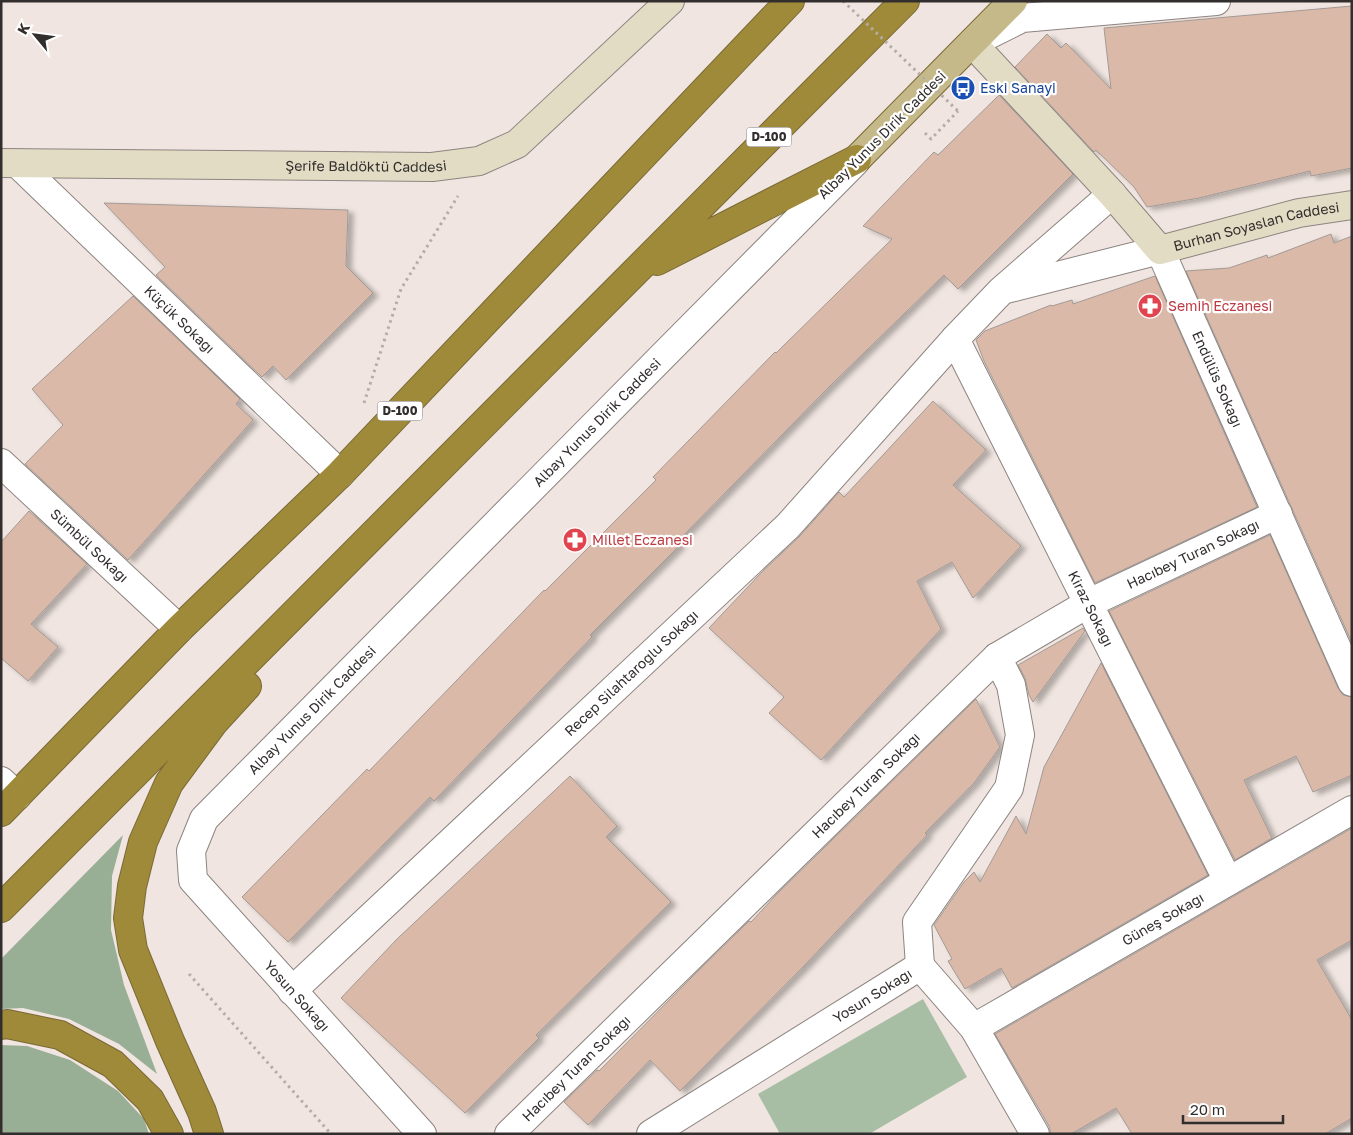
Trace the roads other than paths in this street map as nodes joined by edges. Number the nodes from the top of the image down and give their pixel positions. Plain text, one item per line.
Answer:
1 (670, 1) edge
2 (790, 1) edge
3 (905, 1) edge
4 (1013, 1) edge
5 (1216, 1) edge
6 (972, 43) junction
7 (857, 159) junction
8 (10, 164) edge
9 (1112, 194) junction
10 (1352, 205) edge
11 (1160, 250) junction
12 (633, 273) junction
13 (1002, 290) junction
14 (955, 339) junction
15 (1, 463) edge
16 (442, 466) junction
17 (340, 474) junction
18 (1278, 514) junction
19 (1089, 602) junction
20 (179, 629) junction
21 (997, 657) junction
22 (1352, 682) edge
23 (7, 796) edge
24 (1352, 810) edge
25 (191, 850) joint
26 (1228, 881) junction
27 (1, 908) edge
28 (920, 966) junction
29 (292, 991) junction
30 (1, 1025) edge
31 (974, 1028) junction
32 (169, 1134) edge
33 (209, 1134) edge
34 (422, 1134) edge
35 (509, 1134) edge
36 (651, 1134) edge
37 (1035, 1134) edge

1 - 8 main road, Şerife Baldöktü Caddesi
2 - 17 highway, D-100
3 - 12 highway, D-100
4 - 6 main road, Albay Yunus Dirik Caddesi
5 - 6 street
6 - 7 main road, Albay Yunus Dirik Caddesi
6 - 9 main road, Endülüs Sokağı
7 - 12 highway
7 - 25 street, Albay Yunus Dirik Caddesi
8 - 17 street, Küçük Sokağı
9 - 11 main road, Endülüs Sokağı
9 - 13 street
10 - 11 main road, Burhan Soyaslan Caddesi
11 - 13 street
11 - 18 street, Endülüs Sokağı
12 - 16 highway, D-100
13 - 14 street, Recep Silahtaroğlu Sokağı
14 - 19 street, Kiraz Sokağı
14 - 29 street, Recep Silahtaroğlu Sokağı
15 - 20 street, Sümbül Sokağı
16 - 27 highway, D-100
16 - 33 highway
17 - 20 highway, D-100
18 - 19 street, Hacıbey Turan Sokağı
18 - 22 street, Endülüs Sokağı
19 - 21 street, Hacıbey Turan Sokağı
19 - 26 street, Kiraz Sokağı
20 - 23 highway, D-100
21 - 28 street
21 - 35 street, Hacıbey Turan Sokağı
24 - 26 street, Güneş Sokağı
25 - 29 street, Yosun Sokağı
26 - 31 street, Güneş Sokağı
28 - 31 street, Yosun Sokağı
28 - 36 street, Yosun Sokağı
29 - 34 street, Yosun Sokağı
30 - 32 highway
31 - 37 street, Yosun Sokağı

